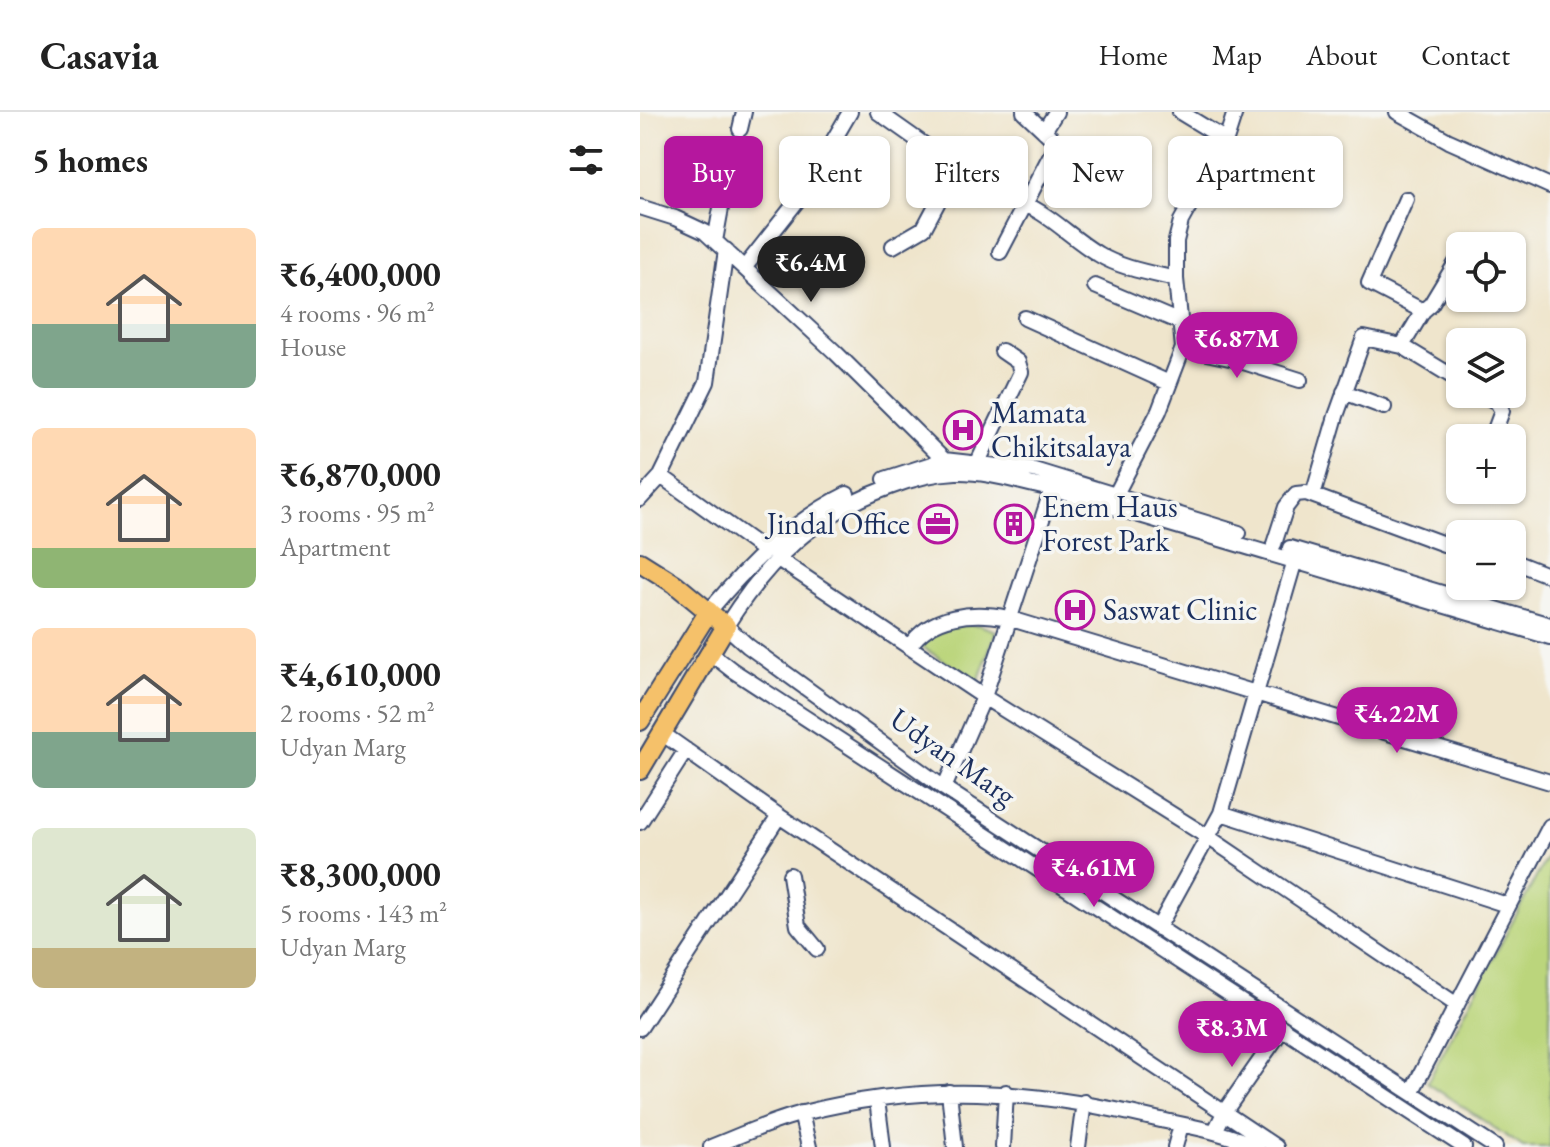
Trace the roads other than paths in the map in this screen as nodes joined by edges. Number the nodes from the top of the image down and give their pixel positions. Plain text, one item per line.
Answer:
1 (744, 112) edge
2 (850, 112) edge
3 (878, 112) edge
4 (1024, 112) edge
5 (1056, 112) edge
6 (1180, 112) edge
7 (1235, 112) edge
8 (1397, 112) edge
9 (740, 129) dead end
10 (1044, 131) junction
11 (913, 136) edge
12 (1219, 136) edge
13 (1227, 136) edge
14 (1550, 186) edge
15 (1406, 199) dead end
16 (1028, 202) edge
17 (1028, 205) edge
18 (640, 207) edge
19 (722, 208) edge
20 (935, 208) edge
21 (1025, 208) edge
22 (1188, 208) edge
23 (720, 246) junction
24 (893, 246) dead end
25 (1000, 252) dead end
26 (745, 267) junction
27 (1176, 279) junction
28 (1446, 279) edge
29 (1095, 286) dead end
30 (1423, 311) junction
31 (1025, 318) dead end
32 (1182, 323) junction
33 (1402, 346) junction
34 (1183, 348) junction
35 (1002, 351) dead end
36 (1446, 373) edge
37 (1300, 380) dead end
38 (1169, 383) junction
39 (1344, 392) junction
40 (1384, 407) dead end
41 (944, 460) junction
42 (979, 468) junction
43 (661, 476) junction
44 (1052, 489) junction
45 (1313, 495) junction
46 (1115, 496) junction
47 (640, 499) edge
48 (1274, 544) junction
49 (1446, 545) edge
50 (765, 551) junction
51 (778, 559) junction
52 (1295, 560) junction
53 (640, 562) edge
54 (1526, 567) edge
55 (1550, 576) edge
56 (709, 611) junction
57 (1008, 618) junction
58 (1550, 625) edge
59 (726, 626) junction
60 (1550, 637) edge
61 (691, 640) junction
62 (909, 647) junction
63 (709, 652) junction
64 (1256, 692) junction
65 (984, 697) junction
66 (640, 721) edge
67 (663, 734) junction
68 (686, 750) junction
69 (640, 770) edge
70 (1550, 782) edge
71 (944, 788) junction
72 (1221, 813) junction
73 (779, 816) junction
74 (640, 822) edge
75 (1550, 826) edge
76 (1208, 837) junction
77 (790, 875) dead end
78 (1507, 905) junction
79 (1158, 928) junction
80 (817, 949) dead end
81 (1457, 1005) junction
82 (640, 1028) edge
83 (1283, 1028) junction
84 (1412, 1091) junction
85 (949, 1092) junction
86 (1006, 1092) junction
87 (877, 1100) junction
88 (1084, 1102) junction
89 (1225, 1111) junction
90 (801, 1113) junction
91 (1447, 1115) junction
92 (1181, 1125) junction
93 (1438, 1130) junction
94 (1215, 1131) junction
95 (732, 1143) edge
96 (711, 1147) edge
97 (809, 1147) edge
98 (883, 1147) edge
99 (955, 1147) edge
100 (1003, 1147) edge
101 (1078, 1147) edge
102 (1175, 1147) edge
103 (1257, 1147) edge
104 (1276, 1147) edge
105 (1464, 1147) edge
106 (1495, 1147) edge

1 - 9 street
2 - 26 street
3 - 11 street
4 - 10 street
5 - 10 street
6 - 12 street
7 - 13 street
8 - 14 street
10 - 16 street
15 - 30 street
17 - 27 street
18 - 23 street
19 - 23 street
20 - 24 street
21 - 25 street
22 - 27 street
23 - 26 street
23 - 43 street
26 - 41 street
27 - 32 street
28 - 30 street
29 - 32 street
30 - 33 street
31 - 38 street
32 - 34 street
33 - 36 street
33 - 39 street
34 - 37 street
34 - 38 street
35 - 42 street
38 - 46 street
39 - 40 street
39 - 45 street
41 - 42 street
41 - 50 street
42 - 44 street
42 - 46 street
42 - 51 street
43 - 47 street
43 - 50 street
44 - 52 street
44 - 57 street
45 - 48 street
45 - 49 street
46 - 48 street
48 - 58 street
50 - 56 street
51 - 59 street
51 - 62 street
52 - 60 street
52 - 64 street
53 - 56 main road, Udyan Marg
54 - 55 street
56 - 59 main road, Udyan Marg
56 - 61 main road
57 - 62 street
57 - 64 street
57 - 65 street
59 - 63 main road
59 - 71 street, Udyan Marg
61 - 63 main road, Udyan Marg
61 - 66 main road
62 - 65 street
63 - 67 main road
63 - 83 street, Udyan Marg
64 - 70 street
64 - 72 street
65 - 71 street
65 - 76 street
67 - 68 street
67 - 69 main road
68 - 73 street
68 - 74 street
71 - 79 street, Udyan Marg
72 - 76 street
72 - 78 street
73 - 82 street
73 - 89 street
75 - 78 street
76 - 79 street
76 - 81 street
77 - 80 street
78 - 81 street
79 - 84 street, Udyan Marg
81 - 84 street
83 - 89 street
83 - 93 street, Udyan Marg
84 - 91 street, Udyan Marg
85 - 86 street
85 - 87 street
85 - 99 street
86 - 88 street
86 - 100 street
87 - 90 street
87 - 98 street
88 - 92 street
88 - 101 street
89 - 94 street
89 - 104 street
90 - 95 street
90 - 97 street
91 - 93 street
91 - 106 street, Udyan Marg
92 - 94 street
92 - 102 street
93 - 105 street, Udyan Marg
94 - 103 street
95 - 96 street

